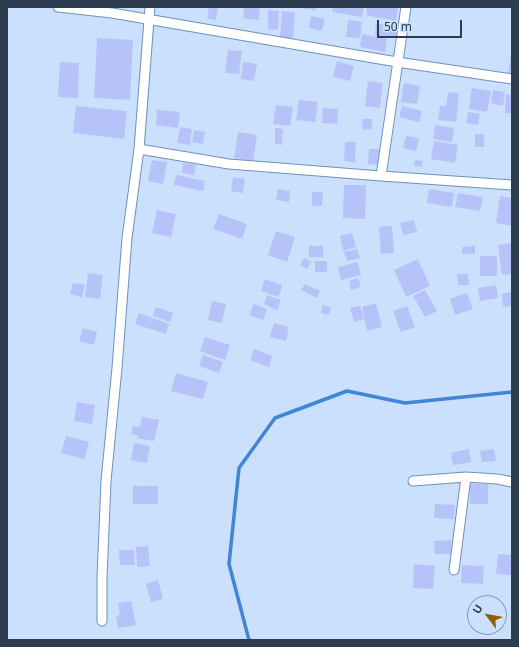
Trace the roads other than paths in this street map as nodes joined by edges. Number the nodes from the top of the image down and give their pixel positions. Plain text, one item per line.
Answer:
1 (58, 7) edge
2 (150, 7) edge
3 (406, 7) edge
4 (149, 20) junction
5 (397, 62) junction
6 (512, 79) edge
7 (139, 149) junction
8 (381, 176) junction
9 (512, 184) edge
10 (466, 478) junction
11 (414, 481) dead end
12 (512, 482) edge
13 (454, 570) dead end
14 (102, 621) dead end

1 - 4 street
2 - 4 street
3 - 5 street
4 - 5 street
4 - 7 street
5 - 6 street
5 - 8 street
7 - 8 street
7 - 14 street
8 - 9 street
10 - 11 street
10 - 12 street
10 - 13 street

